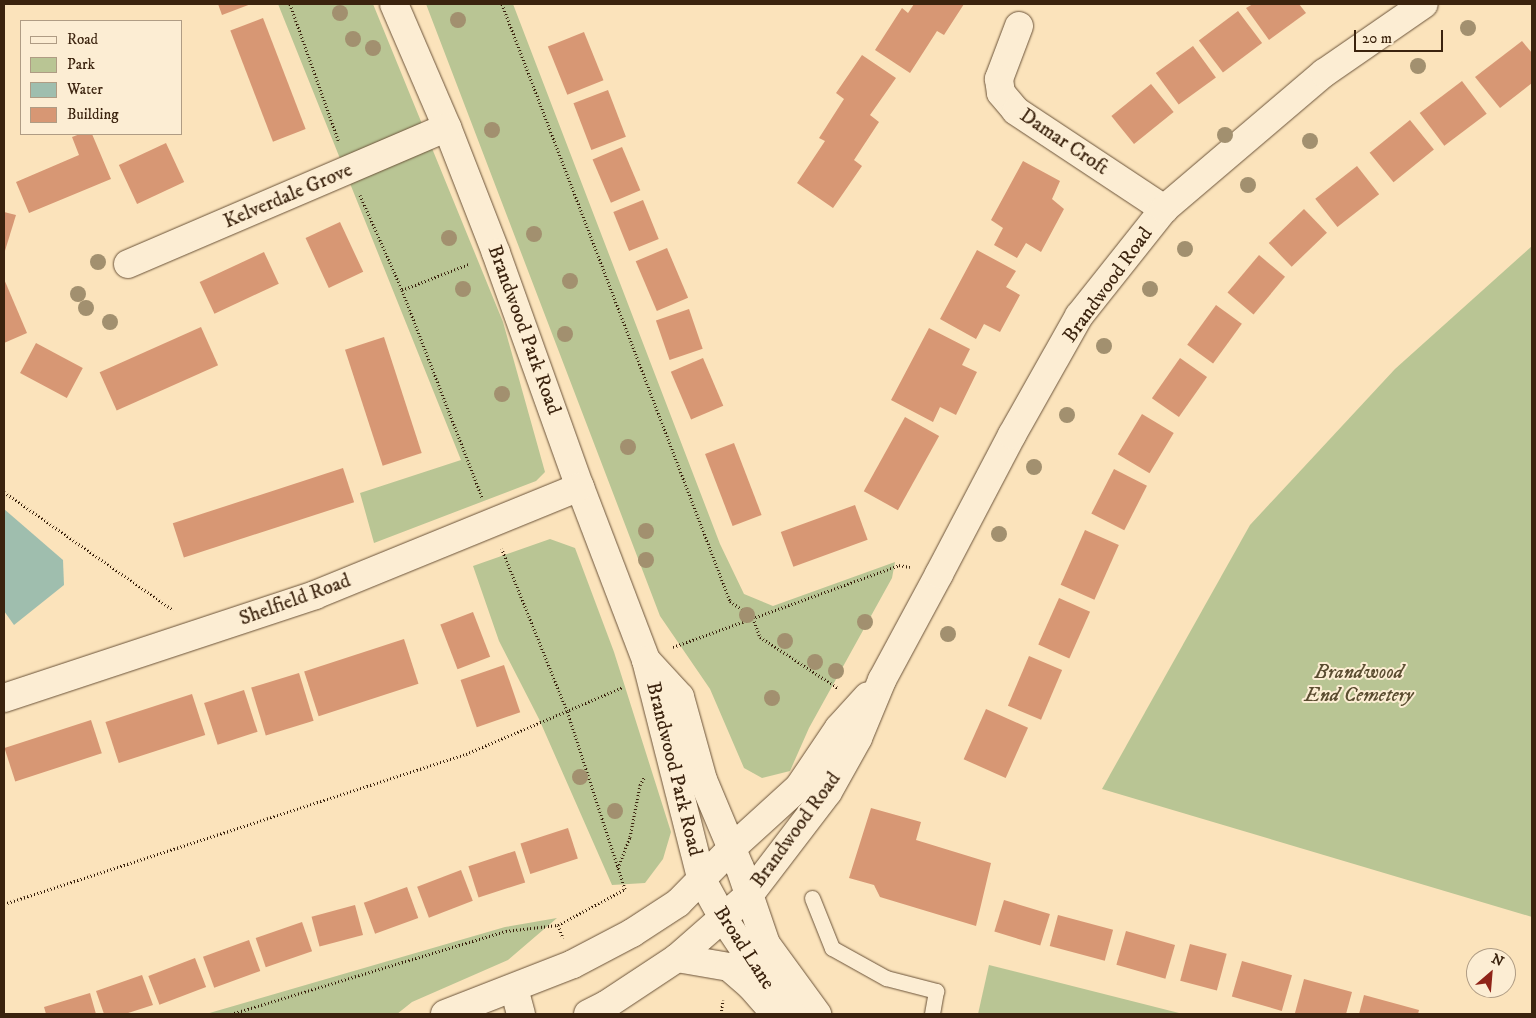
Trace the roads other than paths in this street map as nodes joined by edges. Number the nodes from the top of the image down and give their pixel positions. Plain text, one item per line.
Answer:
1 (394, 4) edge
2 (1424, 4) edge
3 (1019, 26) dead end
4 (447, 127) junction
5 (1164, 209) junction
6 (128, 264) dead end
7 (580, 487) junction
8 (646, 660) junction
9 (882, 680) junction
10 (4, 698) edge
11 (736, 858) junction
12 (701, 878) junction
13 (750, 894) junction
14 (812, 898) dead end
15 (724, 918) junction
16 (677, 958) junction
17 (514, 988) junction
18 (445, 1014) edge
19 (520, 1014) edge
20 (588, 1014) edge
21 (780, 1014) edge
22 (792, 1014) edge
23 (817, 1014) edge
24 (932, 1014) edge

1 - 4 street, Brandwood Park Road
2 - 5 street, Brandwood Road
3 - 5 street, Damar Croft
4 - 6 street, Kelverdale Grove
4 - 7 street, Brandwood Park Road
5 - 9 street, Brandwood Road
7 - 8 street, Brandwood Park Road
7 - 10 street, Shelfield Road
8 - 11 street, Brandwood Park Road
8 - 12 street, Brandwood Park Road
9 - 11 street, Brandwood Road
9 - 13 street, Brandwood Road
11 - 12 street, Brandwood Road
11 - 13 street, Broad Lane
12 - 15 street, Broad Lane
12 - 17 street, Brandwood Road
13 - 15 street, Brandwood Road
13 - 23 street, Broad Lane
14 - 24 lane
15 - 16 street, Brandwood Road
15 - 22 street, Broad Lane
16 - 20 street, Brandwood Road
16 - 21 street, Broad Lane
17 - 18 street, Brandwood Road
17 - 19 street

